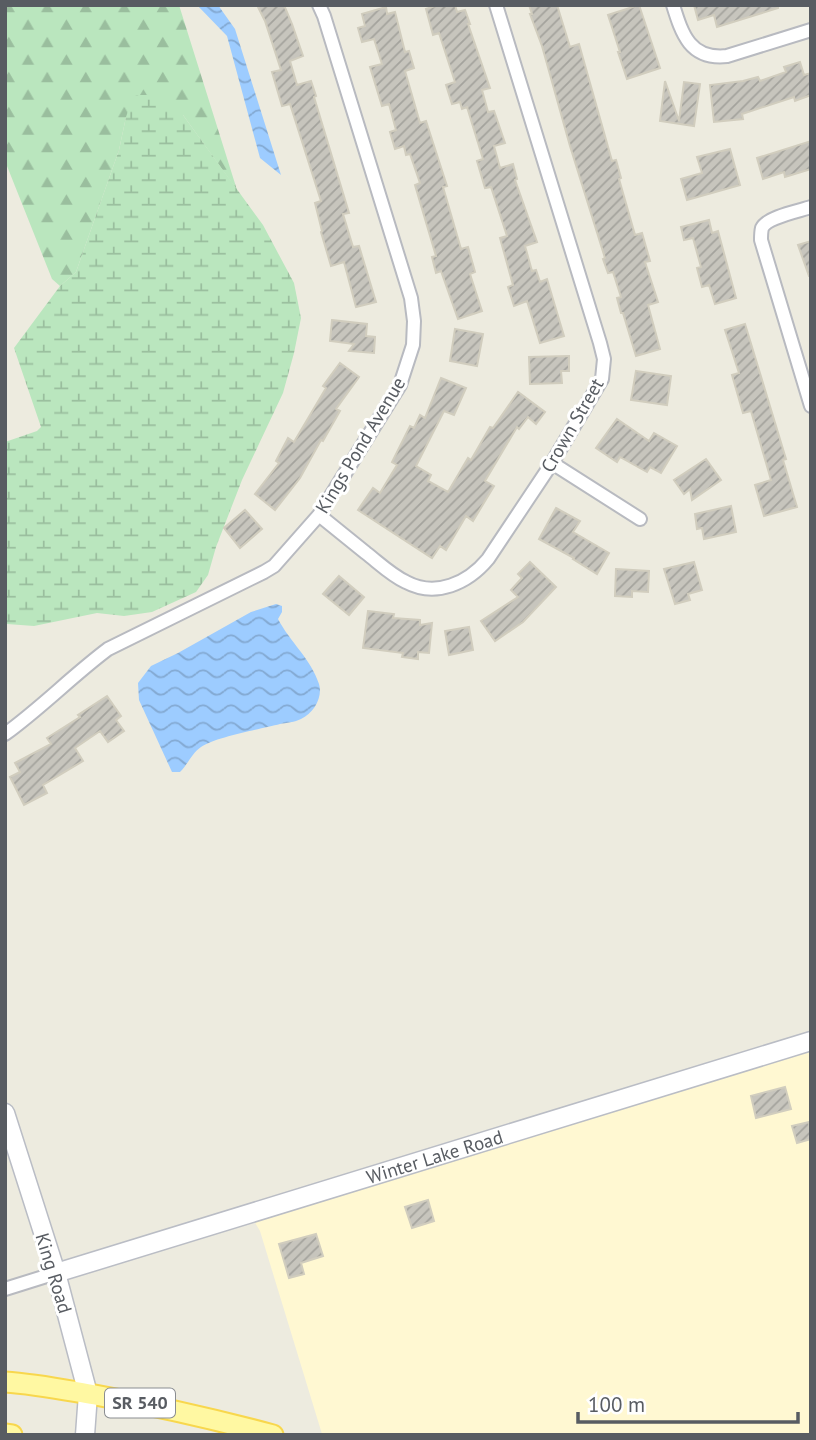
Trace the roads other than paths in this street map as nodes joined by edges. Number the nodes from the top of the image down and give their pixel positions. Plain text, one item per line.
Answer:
1 (319, 5) edge
2 (496, 5) edge
3 (673, 5) edge
4 (811, 30) edge
5 (811, 207) edge
6 (811, 405) edge
7 (552, 463) junction
8 (319, 515) junction
9 (640, 519) dead end
10 (5, 734) edge
11 (811, 1041) edge
12 (5, 1113) edge
13 (56, 1273) junction
14 (5, 1289) edge
15 (5, 1382) edge
16 (88, 1394) junction
17 (5, 1434) edge
18 (12, 1435) edge
19 (85, 1435) edge
20 (273, 1435) edge

1 - 8 street, Kings Pond Avenue
2 - 7 street, Crown Street
3 - 4 street
5 - 6 street
7 - 8 street, Crown Street
7 - 9 street
8 - 10 street, Kings Pond Avenue
11 - 13 street, Winter Lake Road
12 - 13 street, King Road
13 - 14 street
13 - 16 street, King Road
15 - 16 main road, SR 540
16 - 19 street, King Road
16 - 20 main road, SR 540
17 - 18 main road

